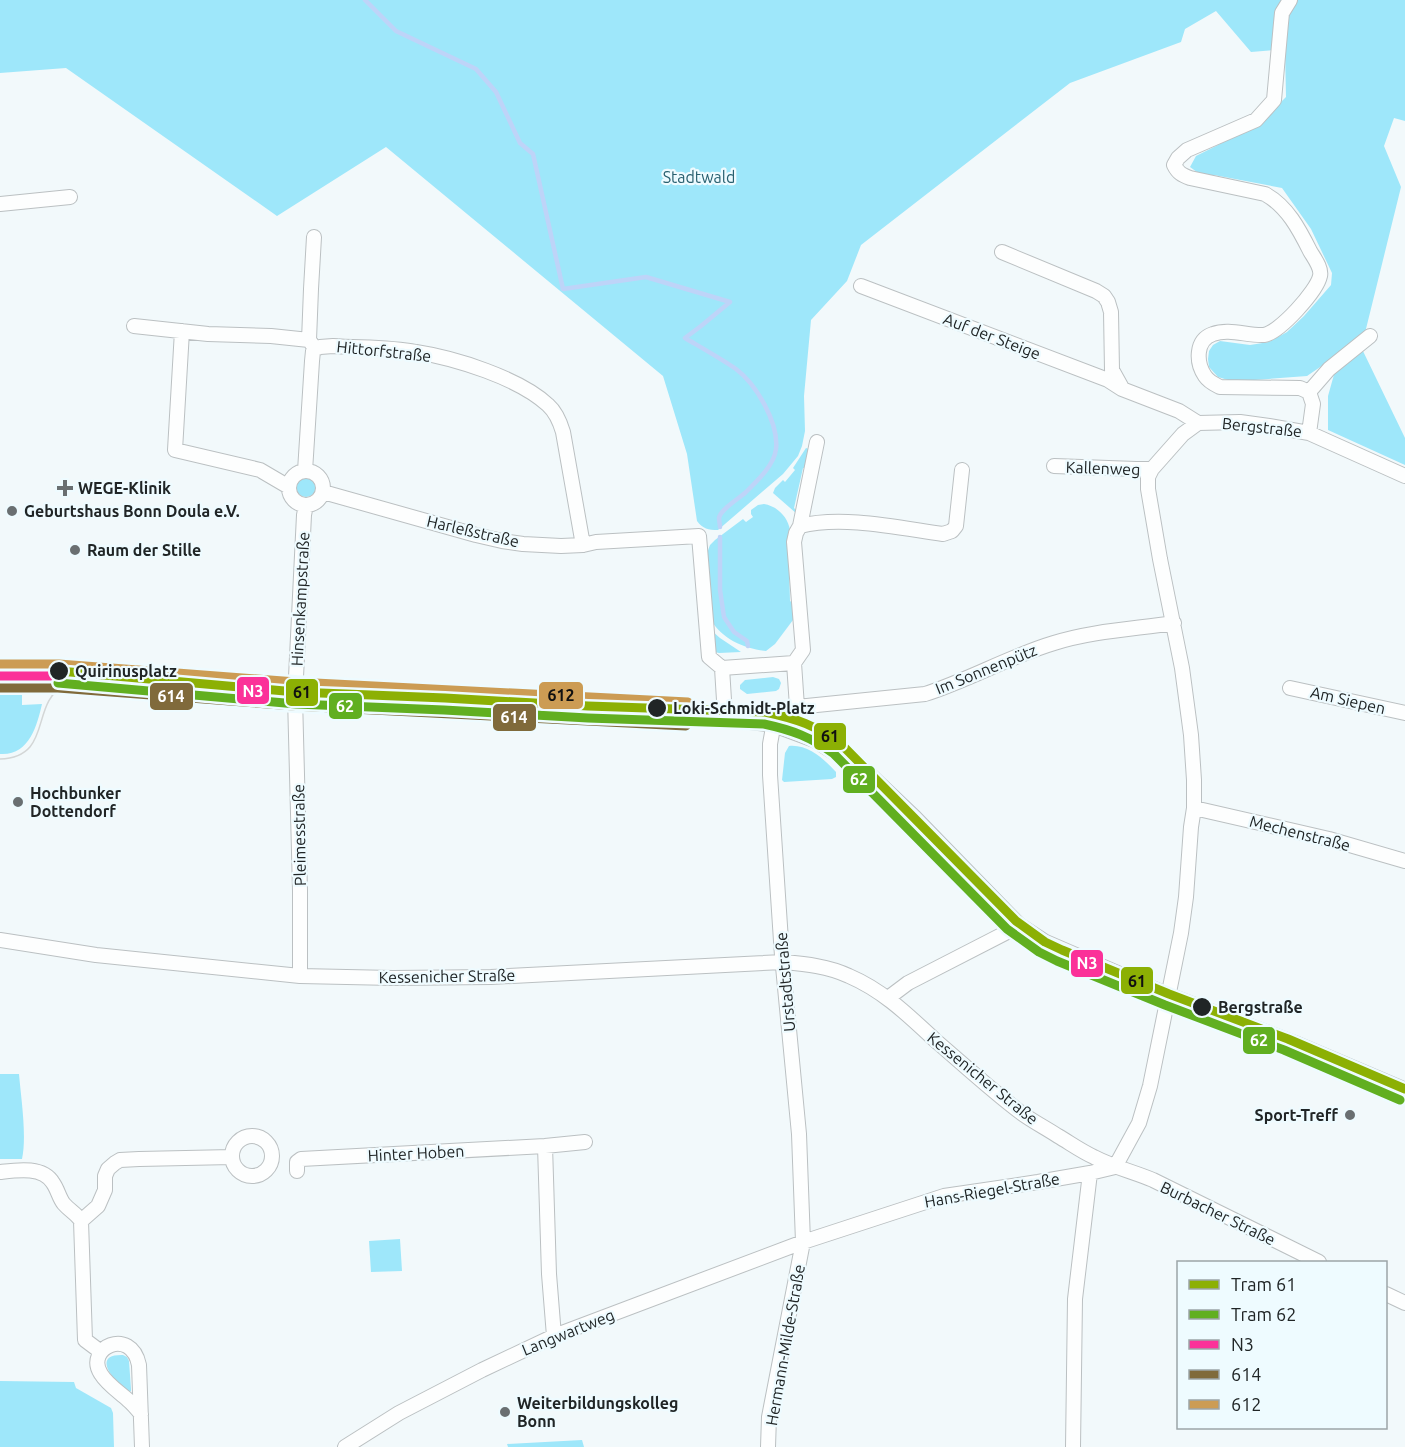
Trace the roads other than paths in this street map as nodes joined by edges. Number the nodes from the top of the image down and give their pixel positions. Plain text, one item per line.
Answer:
1 (1290, 0) edge
2 (70, 197) dead end
3 (0, 204) edge
4 (314, 237) dead end
5 (1002, 252) dead end
6 (861, 286) dead end
7 (134, 326) dead end
8 (182, 331) junction
9 (1370, 336) dead end
10 (312, 344) junction
11 (1122, 389) junction
12 (1310, 392) junction
13 (1198, 423) junction
14 (1309, 434) junction
15 (817, 442) dead end
16 (1054, 466) dead end
17 (1152, 469) junction
18 (962, 470) dead end
19 (305, 471) junction
20 (1405, 476) edge
21 (289, 488) junction
22 (323, 492) junction
23 (306, 505) junction
24 (800, 527) junction
25 (583, 545) junction
26 (1173, 623) junction
27 (794, 663) junction
28 (722, 668) junction
29 (0, 676) edge
30 (1290, 687) dead end
31 (296, 694) junction
32 (797, 707) junction
33 (1405, 713) edge
34 (725, 716) junction
35 (774, 722) junction
36 (1194, 808) junction
37 (1405, 861) edge
38 (1017, 927) junction
39 (0, 940) edge
40 (783, 962) junction
41 (300, 976) junction
42 (888, 998) junction
43 (1168, 998) junction
44 (1405, 1093) edge
45 (585, 1142) dead end
46 (545, 1146) junction
47 (232, 1158) dead end
48 (1115, 1167) junction
49 (297, 1171) dead end
50 (0, 1172) edge
51 (1090, 1173) junction
52 (81, 1221) junction
53 (803, 1242) junction
54 (1315, 1261) edge
55 (1387, 1295) edge
56 (1405, 1304) edge
57 (554, 1336) junction
58 (101, 1352) junction
59 (141, 1414) junction
60 (142, 1447) edge
61 (345, 1447) edge
62 (768, 1447) edge
63 (1073, 1447) edge

1 - 12 street
2 - 3 street
4 - 10 street
5 - 11 street
6 - 11 street, Auf der Steige
7 - 8 street, Hittorfstraße
8 - 10 street, Hittorfstraße
8 - 21 street
9 - 12 street
10 - 19 street
10 - 25 street, Hittorfstraße
11 - 13 street, Auf der Steige
12 - 14 street, Bergstraße
13 - 14 street, Bergstraße
13 - 17 street, Bergstraße
14 - 20 street
15 - 24 street
16 - 17 street, Kallenweg
17 - 26 street
18 - 24 street
19 - 21 street
19 - 22 street
21 - 23 street
22 - 23 street
22 - 25 street, Harleßstraße
23 - 31 street, Hinsenkampstraße
24 - 27 street
25 - 28 street, Harleßstraße
26 - 32 street, Im Sonnenpütz
26 - 36 street
27 - 28 street
27 - 32 street
28 - 34 street
29 - 31 main road
30 - 33 street, Am Siepen
31 - 34 main road
31 - 41 street, Pleimesstraße
32 - 35 street
34 - 35 main road
35 - 38 main road
35 - 40 street, Urstadtstraße
36 - 37 street, Mechenstraße
36 - 43 street
38 - 42 street
38 - 43 main road
39 - 41 street, Kessenicher Straße
40 - 41 street, Kessenicher Straße
40 - 42 street, Kessenicher Straße
40 - 53 street, Urstadtstraße
42 - 48 street, Kessenicher Straße
43 - 44 main road
43 - 48 street
45 - 46 street, Hinter Hoben
46 - 49 street, Hinter Hoben
46 - 57 street
47 - 52 street
48 - 51 street, Hans-Riegel-Straße
48 - 54 street, Burbacher Straße
50 - 52 street
51 - 53 street, Hans-Riegel-Straße
51 - 63 street
52 - 58 street
53 - 57 street, Langwartweg
53 - 62 street, Hermann-Milde-Straße
55 - 56 street
57 - 61 street, Langwartweg
58 - 59 street
58 - 59 street
59 - 60 street

